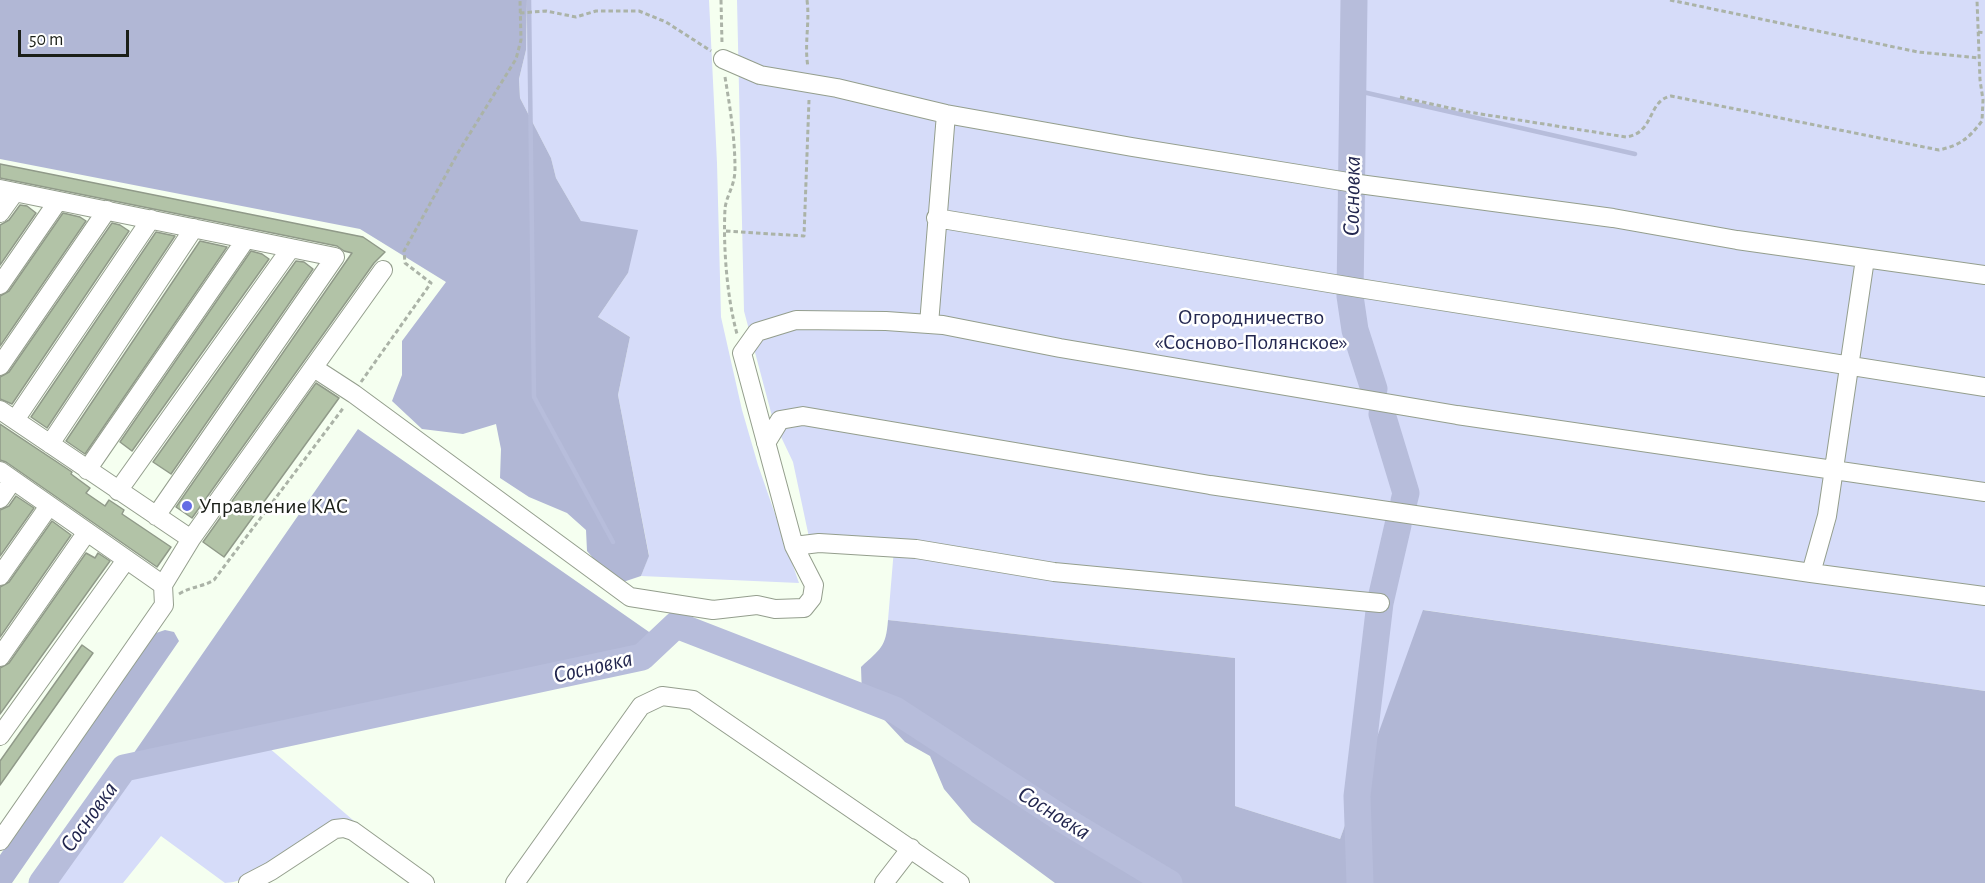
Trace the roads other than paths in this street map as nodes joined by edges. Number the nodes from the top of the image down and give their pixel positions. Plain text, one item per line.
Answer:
1 (723, 59) road end
2 (946, 114) junction
3 (7, 190) edge
4 (58, 201) junction
5 (107, 210) junction
6 (0, 213) edge
7 (936, 218) junction
8 (151, 219) junction
9 (194, 228) junction
10 (246, 239) junction
11 (291, 248) junction
12 (1865, 259) junction
13 (383, 270) dead end
14 (1985, 275) edge
15 (0, 285) edge
16 (929, 324) junction
17 (1850, 365) junction
18 (0, 366) edge
19 (314, 368) junction
20 (1985, 387) edge
21 (7, 415) edge
22 (766, 443) junction
23 (50, 444) junction
24 (1834, 469) junction
25 (87, 470) junction
26 (6, 476) edge
27 (118, 491) junction
28 (1985, 492) edge
29 (0, 499) edge
30 (49, 506) junction
31 (156, 516) junction
32 (87, 532) junction
33 (191, 539) junction
34 (794, 546) junction
35 (126, 560) junction
36 (1811, 573) junction
37 (0, 576) edge
38 (163, 585) junction
39 (1985, 596) edge
40 (1380, 603) dead end
41 (0, 657) edge
42 (0, 736) edge
43 (0, 841) edge
44 (911, 848) junction
45 (248, 883) edge
46 (425, 883) edge
47 (515, 883) edge
48 (884, 883) edge
49 (960, 883) edge

1 - 2 street
2 - 7 street
2 - 12 street
3 - 4 street
3 - 6 street
4 - 5 street
4 - 15 street
5 - 8 street
5 - 18 street
7 - 16 street
7 - 17 street
8 - 9 street
8 - 21 street
9 - 10 street
9 - 23 street
10 - 11 street
10 - 25 street
11 - 27 street
11 - 31 street
12 - 14 street
12 - 17 street
13 - 19 street
16 - 22 street
16 - 24 street
17 - 20 street
17 - 24 street
19 - 33 street
19 - 34 street
21 - 23 street
22 - 34 street
22 - 36 street
23 - 25 street
24 - 28 street
24 - 36 street
25 - 27 street
26 - 29 street
26 - 30 street
27 - 31 street
30 - 32 street
30 - 37 street
31 - 33 street
32 - 35 street
32 - 41 street
33 - 38 street
34 - 40 street
35 - 38 street
35 - 42 street
36 - 39 street
38 - 43 street
44 - 47 street
44 - 48 street
44 - 49 street
45 - 46 street

